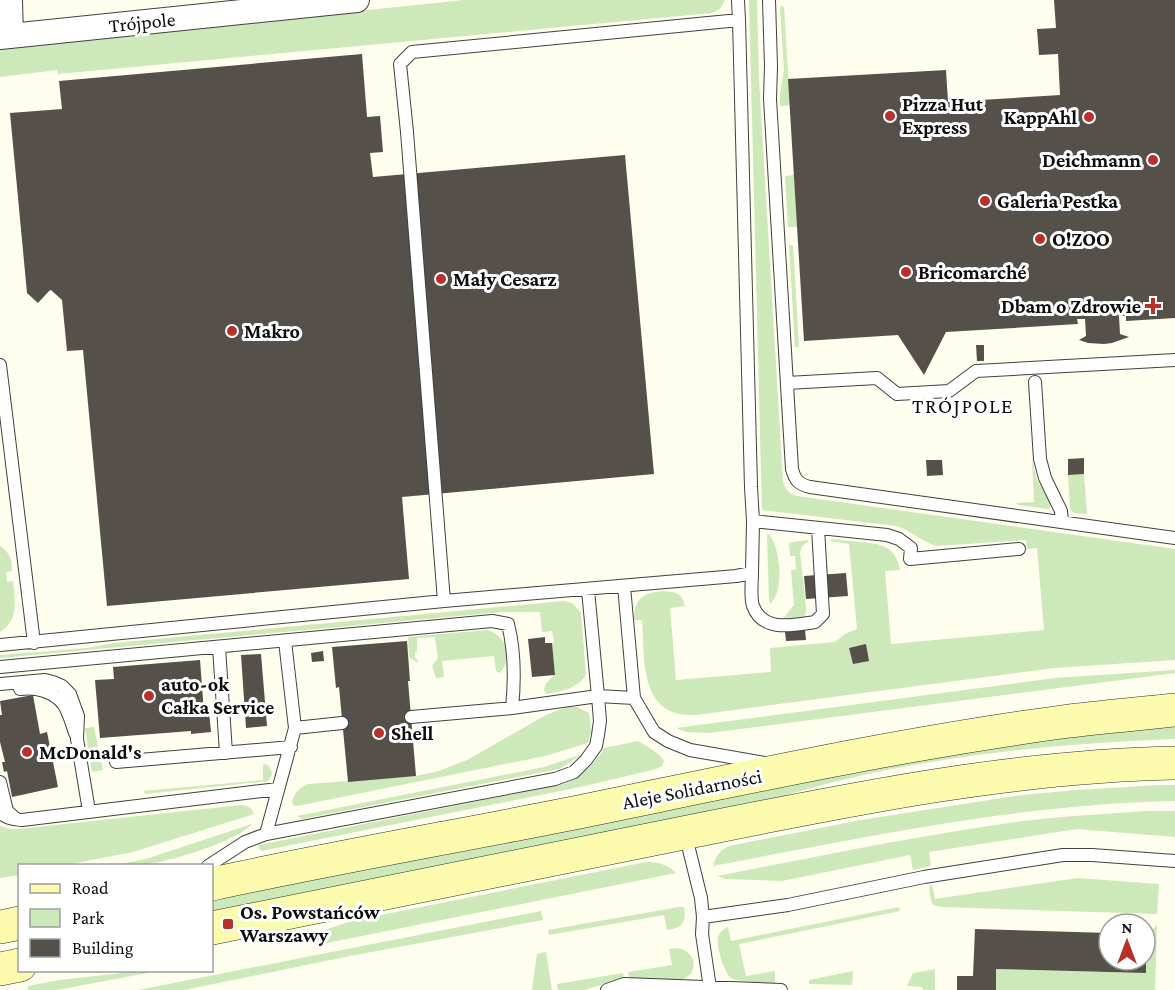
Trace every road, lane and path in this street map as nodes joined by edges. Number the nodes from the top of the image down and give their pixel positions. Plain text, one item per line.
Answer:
1 (10, 0) edge
2 (357, 0) edge
3 (738, 0) edge
4 (769, 0) edge
5 (329, 1) edge
6 (739, 20) junction
7 (6, 36) edge
8 (1175, 360) edge
9 (0, 365) edge
10 (1035, 382) dead end
11 (787, 383) junction
12 (1062, 516) junction
13 (753, 521) junction
14 (819, 528) junction
15 (1175, 538) edge
16 (1019, 549) dead end
17 (752, 573) junction
18 (624, 586) junction
19 (588, 590) junction
20 (444, 601) junction
21 (285, 641) junction
22 (34, 643) junction
23 (0, 645) edge
24 (219, 647) junction
25 (0, 667) edge
26 (0, 684) edge
27 (0, 692) edge
28 (598, 696) junction
29 (634, 698) junction
30 (512, 708) junction
31 (1175, 710) edge
32 (411, 717) dead end
33 (342, 723) dead end
34 (295, 728) junction
35 (77, 740) junction
36 (291, 747) junction
37 (226, 753) junction
38 (116, 762) dead end
39 (1175, 763) edge
40 (796, 768) junction
41 (0, 782) edge
42 (278, 789) junction
43 (89, 811) junction
44 (0, 812) edge
45 (22, 820) junction
46 (685, 832) junction
47 (266, 834) junction
48 (1175, 861) edge
49 (211, 864) edge
50 (213, 884) edge
51 (703, 917) junction
52 (18, 923) edge
53 (0, 927) edge
54 (213, 928) edge
55 (18, 965) edge
56 (0, 969) edge
57 (710, 988) junction
58 (607, 990) edge
59 (781, 990) edge

1 - 7 street
2 - 5 street, Trójpole
3 - 6 lane
4 - 11 lane
5 - 7 street, Trójpole
6 - 13 lane
6 - 20 lane
8 - 11 lane
9 - 22 lane
10 - 12 lane
11 - 12 lane
12 - 15 lane
13 - 14 lane
13 - 17 lane
14 - 16 lane
14 - 17 lane
17 - 18 lane
18 - 19 lane
18 - 29 lane
19 - 20 lane
19 - 28 lane
20 - 22 lane
21 - 24 lane
21 - 30 lane
21 - 34 lane
22 - 23 lane
24 - 25 lane
24 - 37 lane
26 - 35 lane
27 - 35 lane
28 - 29 lane
28 - 30 lane
28 - 47 lane
29 - 40 lane
30 - 32 lane
31 - 40 street, Aleje Solidarności
33 - 34 lane
34 - 36 lane
35 - 43 lane
36 - 37 lane
36 - 42 lane
37 - 38 lane
39 - 46 street, Aleje Solidarności
40 - 50 street, Aleje Solidarności
41 - 45 lane
42 - 43 lane
42 - 47 lane
43 - 45 lane
44 - 45 lane
46 - 51 lane
46 - 54 street, Aleje Solidarności
47 - 49 lane
48 - 51 lane
51 - 57 lane
52 - 53 street
55 - 56 street
57 - 58 lane
57 - 59 lane

